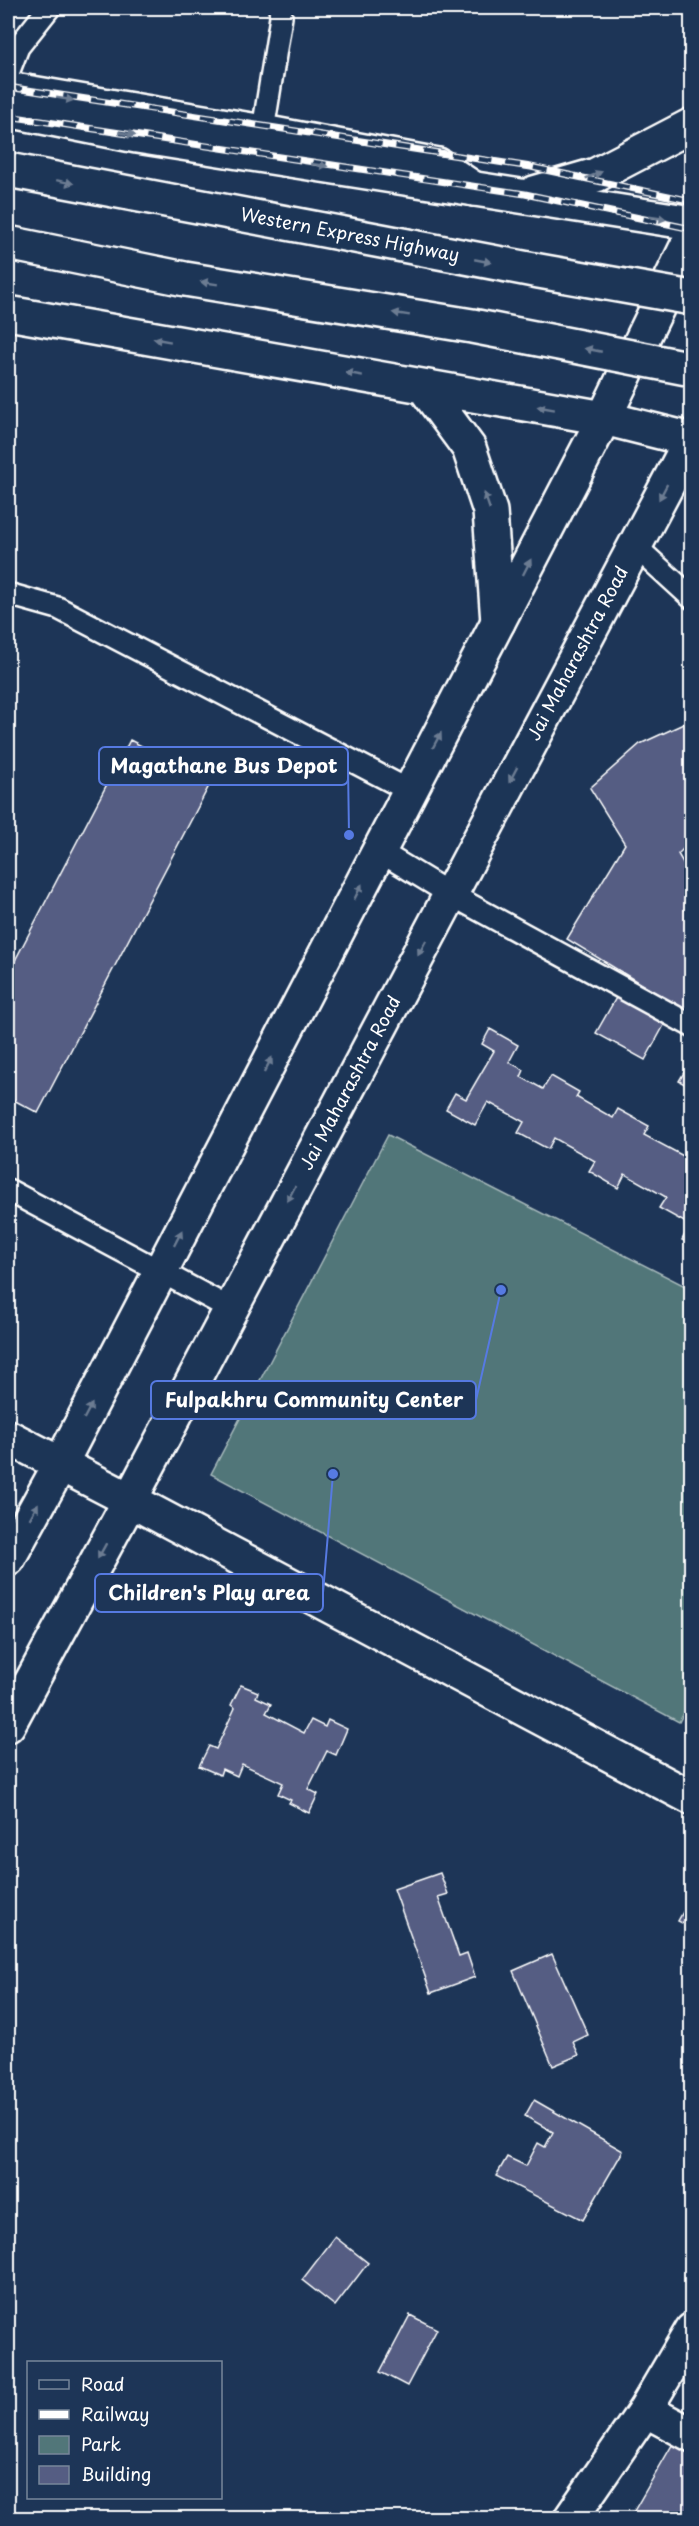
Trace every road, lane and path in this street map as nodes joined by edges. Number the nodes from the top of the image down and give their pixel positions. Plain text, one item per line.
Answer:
1 (49, 8) edge
2 (280, 8) edge
3 (8, 73) edge
4 (8, 89) edge
5 (8, 110) edge
6 (692, 125) edge
7 (261, 143) junction
8 (8, 170) edge
9 (518, 195) junction
10 (692, 223) edge
11 (692, 236) edge
12 (8, 243) edge
13 (692, 298) edge
14 (8, 313) edge
15 (692, 369) edge
16 (424, 387) junction
17 (604, 418) junction
18 (691, 439) edge
19 (634, 545) junction
20 (8, 594) edge
21 (692, 598) edge
22 (498, 622) junction
23 (410, 791) junction
24 (379, 851) junction
25 (450, 894) junction
26 (692, 1026) edge
27 (8, 1190) edge
28 (160, 1273) junction
29 (231, 1309) junction
30 (8, 1437) edge
31 (61, 1463) junction
32 (130, 1500) junction
33 (8, 1559) edge
34 (8, 1725) edge
35 (692, 1798) edge
36 (692, 2330) edge
37 (645, 2410) junction
38 (692, 2435) edge
39 (571, 2518) edge

1 - 3 lane
2 - 7 lane
4 -> 7 main road
5 -> 7 main road
9 -> 6 main road
7 -> 9 main road
8 -> 13 main road, Western Express Highway, bridge
9 -> 10 main road
11 - 17 main road
15 -> 12 main road, bridge
16 -> 14 main road
17 -> 16 main road
22 -> 16 main road
17 - 18 main road
22 -> 17 main road
18 -> 19 main road, Jai Maharashtra Road
19 - 21 lane
19 -> 25 main road, Jai Maharashtra Road
20 - 23 lane
23 -> 22 main road
23 - 24 main road
24 - 25 lane
28 -> 24 main road
25 - 26 lane
25 -> 29 main road, Jai Maharashtra Road
27 - 28 lane
28 - 29 lane
31 -> 28 main road
29 - 32 main road, Jai Maharashtra Road
30 - 31 main road
31 - 32 main road
33 -> 31 main road
32 -> 34 main road, Jai Maharashtra Road
32 - 35 main road
36 - 37 main road
37 - 38 main road
37 - 39 main road

